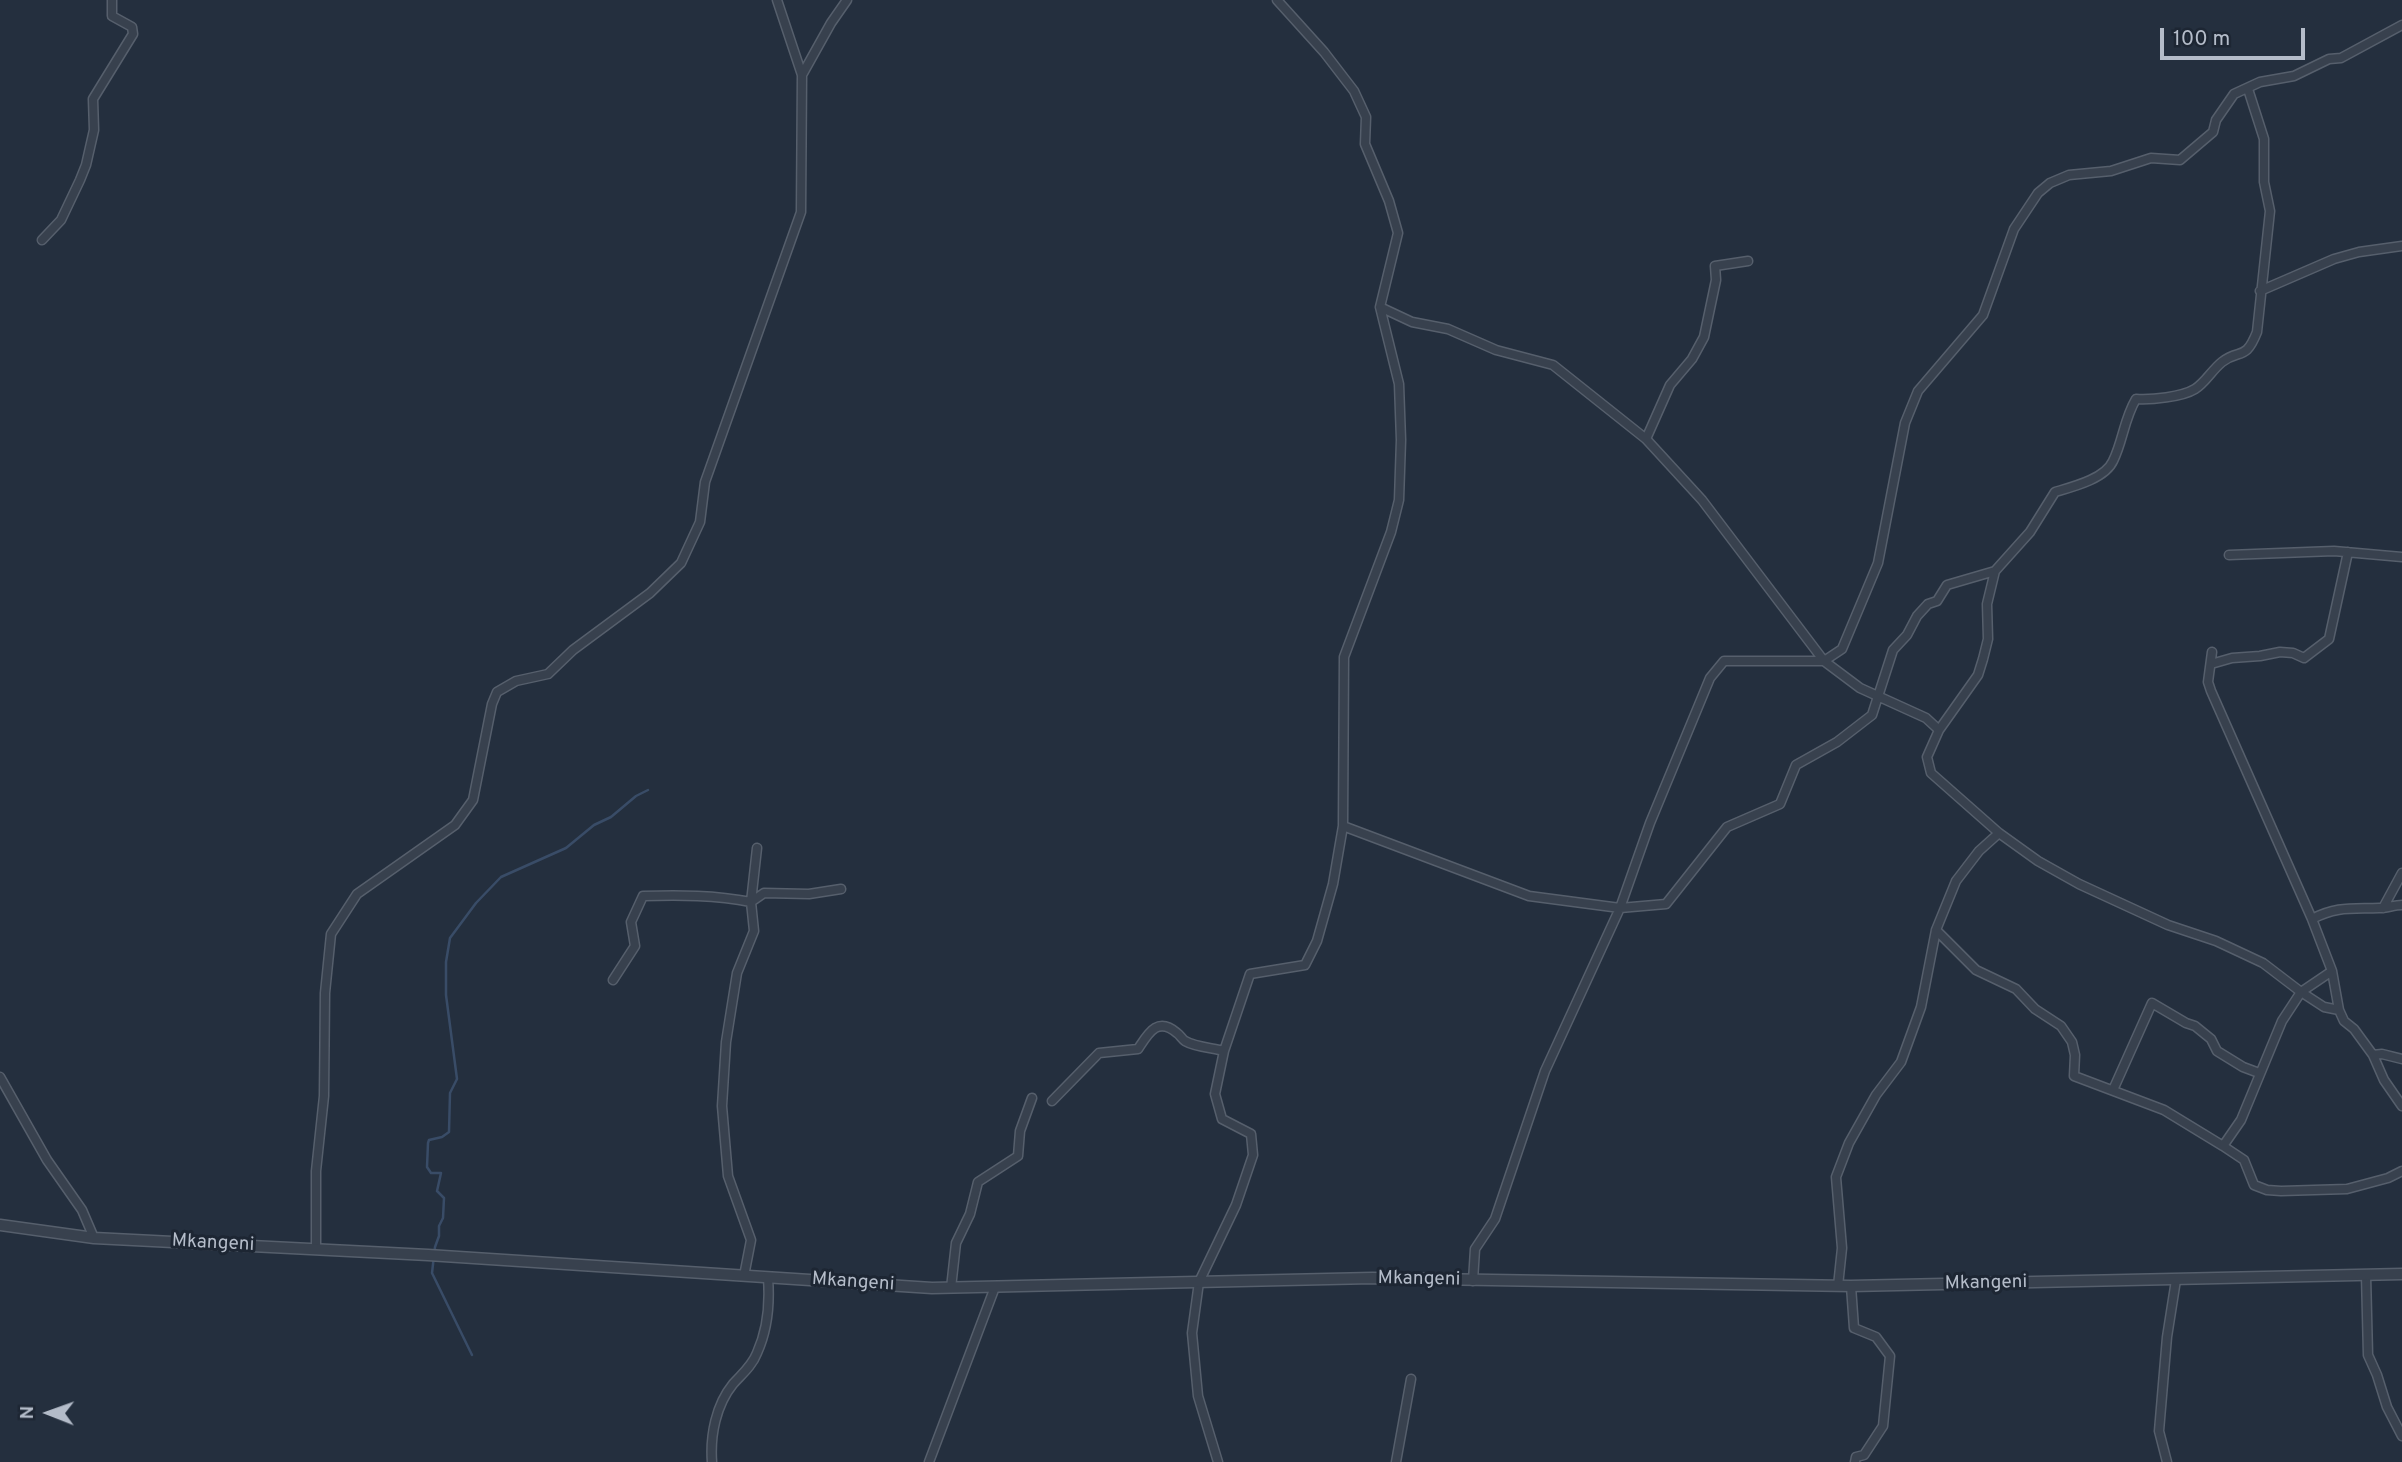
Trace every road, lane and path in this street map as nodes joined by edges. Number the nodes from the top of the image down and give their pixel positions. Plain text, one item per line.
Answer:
1 (112, 0) edge
2 (777, 0) edge
3 (847, 0) edge
4 (1277, 0) edge
5 (2402, 25) edge
6 (802, 75) junction
7 (2248, 89) junction
8 (42, 240) dead end
9 (2402, 246) edge
10 (1748, 261) dead end
11 (2260, 291) junction
12 (1380, 307) junction
13 (1646, 439) junction
14 (2348, 552) junction
15 (2229, 555) dead end
16 (2402, 557) edge
17 (1995, 571) junction
18 (2212, 652) dead end
19 (1824, 662) junction
20 (2211, 664) junction
21 (1878, 698) junction
22 (1939, 730) junction
23 (1343, 826) junction
24 (1999, 833) junction
25 (757, 848) dead end
26 (2402, 873) edge
27 (841, 889) dead end
28 (751, 902) junction
29 (2402, 905) edge
30 (1620, 908) junction
31 (2383, 908) junction
32 (2312, 919) junction
33 (1936, 930) junction
34 (2332, 971) junction
35 (613, 980) dead end
36 (2301, 992) junction
37 (2339, 1010) junction
38 (1224, 1051) junction
39 (2373, 1055) junction
40 (2402, 1059) edge
41 (2259, 1073) junction
42 (0, 1077) edge
43 (2113, 1090) junction
44 (1032, 1098) dead end
45 (1052, 1101) dead end
46 (2402, 1106) edge
47 (2223, 1146) junction
48 (2402, 1171) edge
49 (0, 1226) edge
50 (94, 1238) junction
51 (316, 1249) junction
52 (2402, 1274) edge
53 (2366, 1275) junction
54 (744, 1276) junction
55 (768, 1278) junction
56 (2176, 1280) junction
57 (1474, 1281) junction
58 (1199, 1282) junction
59 (1838, 1286) junction
60 (1851, 1286) junction
61 (995, 1287) junction
62 (951, 1288) junction
63 (1411, 1379) dead end
64 (2402, 1436) edge
65 (712, 1462) edge
66 (929, 1462) edge
67 (1218, 1462) edge
68 (1396, 1462) edge
69 (1855, 1462) edge
70 (2167, 1462) edge

1 - 8 street
2 - 6 street
3 - 6 street
4 - 12 street
5 - 7 street
6 - 51 street
7 - 11 street
7 - 19 street
9 - 11 street
10 - 13 street
11 - 17 street
12 - 13 street
12 - 23 street
13 - 19 street
14 - 15 street
14 - 16 street
14 - 20 street
17 - 21 street
17 - 22 street
18 - 20 street
19 - 21 street
19 - 30 street
20 - 32 street
21 - 22 street
21 - 30 street
22 - 24 street
23 - 30 street
23 - 38 street
24 - 33 street
24 - 36 street
25 - 28 street
26 - 31 street
27 - 28 street
28 - 35 street
28 - 54 street
29 - 31 street
30 - 57 street
31 - 32 street
32 - 34 street
33 - 43 street
33 - 59 street
34 - 36 street
34 - 37 street
36 - 37 street
36 - 41 street
37 - 39 street
38 - 45 street
38 - 58 street
39 - 40 street
39 - 46 street
41 - 43 street
41 - 47 street
42 - 50 street
43 - 47 street
44 - 62 street
47 - 48 street
49 - 50 street, Mkangeni
50 - 51 street, Mkangeni
51 - 54 street, Mkangeni
52 - 53 street, Mkangeni
53 - 56 street, Mkangeni
53 - 64 street
54 - 55 street, Mkangeni
55 - 62 street, Mkangeni
55 - 65 street
56 - 60 street, Mkangeni
56 - 70 street
57 - 58 street, Mkangeni
57 - 59 street, Mkangeni
58 - 61 street, Mkangeni
58 - 67 street
59 - 60 street, Mkangeni
60 - 69 street
61 - 62 street, Mkangeni
61 - 66 street
63 - 68 street

